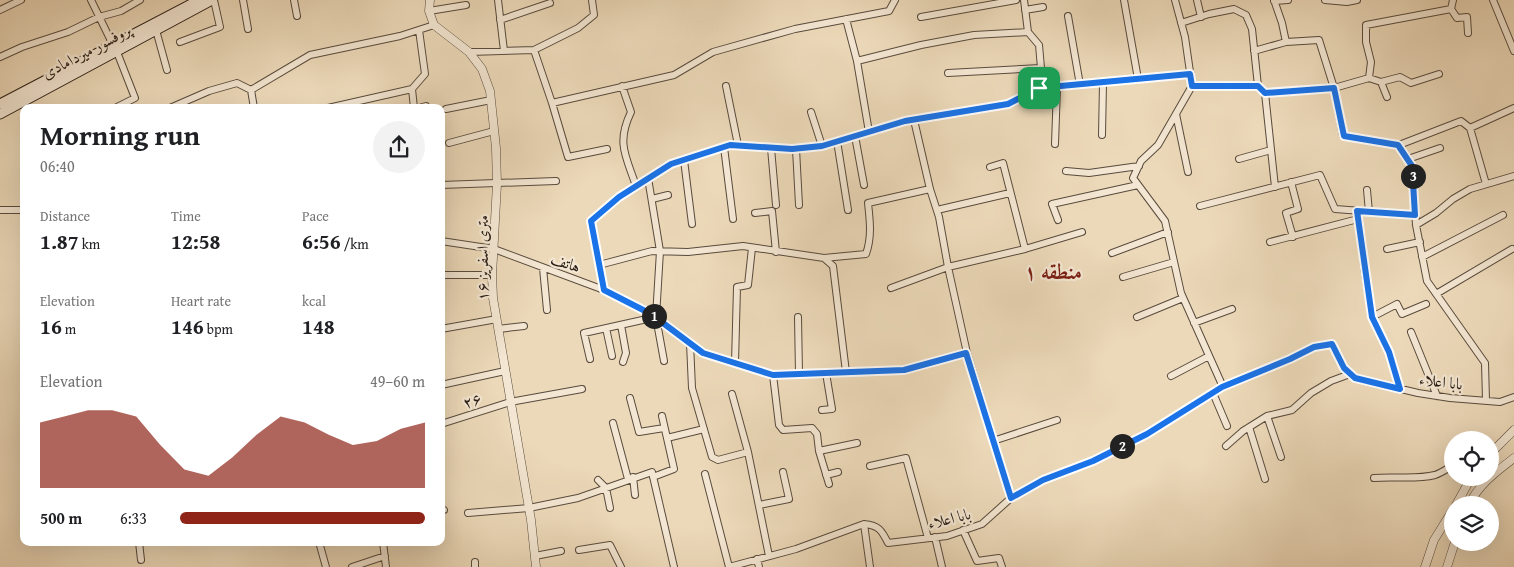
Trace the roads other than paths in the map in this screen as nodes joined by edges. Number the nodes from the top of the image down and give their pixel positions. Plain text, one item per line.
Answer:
1 (21, 0) edge
2 (91, 0) edge
3 (140, 0) edge
4 (199, 0) edge
5 (213, 0) edge
6 (243, 0) edge
7 (294, 0) edge
8 (430, 0) edge
9 (498, 0) edge
10 (592, 0) edge
11 (895, 0) edge
12 (1016, 0) edge
13 (1024, 0) edge
14 (1124, 0) edge
15 (1176, 0) edge
16 (1197, 0) edge
17 (1274, 0) edge
18 (1288, 0) edge
19 (1325, 0) edge
20 (1357, 0) edge
21 (1453, 0) edge
22 (1493, 0) edge
23 (550, 3) dead end
24 (466, 5) dead end
25 (1042, 7) dead end
26 (1451, 9) junction
27 (0, 10) edge
28 (1026, 10) junction
29 (429, 11) junction
30 (297, 16) dead end
31 (1068, 16) dead end
32 (99, 17) junction
33 (1201, 17) junction
34 (921, 18) dead end
35 (846, 19) junction
36 (500, 20) junction
37 (1181, 23) junction
38 (434, 25) junction
39 (248, 29) dead end
40 (156, 30) junction
41 (419, 30) junction
42 (1028, 32) junction
43 (1468, 33) dead end
44 (180, 42) dead end
45 (1286, 42) junction
46 (115, 48) junction
47 (534, 50) junction
48 (504, 51) junction
49 (1254, 51) junction
50 (1514, 51) edge
51 (468, 52) junction
52 (0, 57) edge
53 (857, 60) junction
54 (1041, 68) junction
55 (167, 70) dead end
56 (948, 73) dead end
57 (1190, 74) junction
58 (1439, 74) dead end
59 (1369, 78) junction
60 (1138, 80) junction
61 (1381, 82) junction
62 (1103, 83) junction
63 (1080, 85) junction
64 (622, 86) junction
65 (726, 86) dead end
66 (1192, 86) junction
67 (1258, 86) junction
68 (1056, 87) junction
69 (1039, 88) junction
70 (1334, 88) junction
71 (412, 89) junction
72 (252, 90) junction
73 (1265, 93) junction
74 (1387, 96) dead end
75 (491, 100) junction
76 (552, 103) junction
77 (0, 104) edge
78 (123, 104) edge
79 (179, 104) edge
80 (254, 104) edge
81 (346, 104) edge
82 (414, 104) edge
83 (1514, 108) edge
84 (446, 109) dead end
85 (811, 112) dead end
86 (0, 114) edge
87 (1176, 114) junction
88 (914, 120) junction
89 (1470, 128) junction
90 (494, 130) junction
91 (869, 132) junction
92 (1102, 135) dead end
93 (855, 136) junction
94 (837, 141) junction
95 (449, 142) dead end
96 (1055, 144) dead end
97 (738, 145) junction
98 (1398, 145) junction
99 (822, 146) junction
100 (724, 147) junction
101 (771, 148) junction
102 (1440, 148) dead end
103 (607, 149) dead end
104 (796, 149) junction
105 (1271, 150) junction
106 (1239, 159) dead end
107 (1408, 159) junction
108 (684, 160) junction
109 (1139, 166) junction
110 (990, 167) dead end
111 (1066, 171) dead end
112 (1188, 172) dead end
113 (1514, 176) edge
114 (648, 178) junction
115 (556, 181) dead end
116 (1291, 182) junction
117 (445, 184) edge
118 (497, 184) junction
119 (1486, 184) junction
120 (864, 185) dead end
121 (1138, 185) junction
122 (636, 186) junction
123 (1275, 186) junction
124 (930, 190) junction
125 (1367, 190) dead end
126 (1010, 193) junction
127 (668, 195) dead end
128 (652, 199) junction
129 (776, 205) dead end
130 (799, 205) dead end
131 (1200, 206) dead end
132 (0, 210) edge
133 (20, 210) edge
134 (848, 210) dead end
135 (937, 210) junction
136 (1357, 211) junction
137 (1369, 212) junction
138 (754, 213) dead end
139 (1415, 215) junction
140 (1503, 215) dead end
141 (733, 219) dead end
142 (1358, 219) junction
143 (1058, 220) dead end
144 (692, 224) dead end
145 (1416, 225) junction
146 (1082, 232) dead end
147 (1168, 232) junction
148 (1293, 237) junction
149 (445, 242) edge
150 (1270, 242) dead end
151 (1420, 242) junction
152 (752, 248) junction
153 (494, 249) junction
154 (1025, 249) junction
155 (1387, 249) dead end
156 (1512, 250) dead end
157 (660, 251) junction
158 (776, 252) junction
159 (1112, 253) dead end
160 (1422, 257) junction
161 (824, 258) junction
162 (1174, 262) junction
163 (599, 265) junction
164 (948, 267) junction
165 (543, 268) junction
166 (445, 275) edge
167 (492, 275) junction
168 (1124, 277) dead end
169 (891, 288) dead end
170 (604, 290) junction
171 (1436, 294) junction
172 (1183, 298) junction
173 (1426, 304) dead end
174 (1232, 309) dead end
175 (547, 310) dead end
176 (656, 317) junction
177 (798, 317) dead end
178 (1137, 317) dead end
179 (1372, 317) junction
180 (497, 319) junction
181 (1194, 323) junction
182 (621, 325) junction
183 (524, 326) dead end
184 (445, 328) edge
185 (606, 328) junction
186 (498, 330) junction
187 (1411, 332) dead end
188 (690, 343) junction
189 (966, 353) junction
190 (612, 356) dead end
191 (1209, 356) junction
192 (590, 359) dead end
193 (664, 360) dead end
194 (623, 362) dead end
195 (735, 363) junction
196 (505, 371) junction
197 (846, 372) junction
198 (826, 373) junction
199 (799, 374) junction
200 (1350, 374) junction
201 (773, 375) junction
202 (1171, 376) dead end
203 (445, 384) edge
204 (1222, 387) junction
205 (582, 389) dead end
206 (1400, 389) junction
207 (1213, 392) junction
208 (732, 394) dead end
209 (1437, 396) junction
210 (1514, 397) edge
211 (630, 398) dead end
212 (1486, 400) junction
213 (510, 402) junction
214 (822, 410) dead end
215 (662, 416) dead end
216 (1266, 416) junction
217 (1057, 420) dead end
218 (445, 423) edge
219 (613, 423) dead end
220 (1226, 426) dead end
221 (1249, 427) junction
222 (664, 428) junction
223 (704, 429) junction
224 (1514, 430) edge
225 (667, 438) junction
226 (993, 441) junction
227 (857, 443) dead end
228 (1499, 445) edge
229 (1226, 446) dead end
230 (748, 452) junction
231 (819, 452) junction
232 (1281, 457) dead end
233 (1514, 458) edge
234 (870, 466) dead end
235 (1499, 467) edge
236 (1444, 470) edge
237 (783, 472) dead end
238 (838, 472) dead end
239 (705, 474) dead end
240 (826, 475) junction
241 (653, 477) junction
242 (630, 478) junction
243 (1374, 478) dead end
244 (1264, 479) dead end
245 (598, 480) dead end
246 (829, 484) dead end
247 (606, 488) junction
248 (635, 495) dead end
249 (1011, 498) junction
250 (759, 505) junction
251 (529, 508) junction
252 (610, 508) dead end
253 (468, 513) dead end
254 (864, 524) junction
255 (1444, 524) edge
256 (964, 530) junction
257 (932, 538) junction
258 (140, 546) edge
259 (320, 546) edge
260 (384, 546) edge
261 (579, 550) dead end
262 (561, 551) dead end
263 (1452, 551) edge
264 (385, 556) junction
265 (535, 556) junction
266 (769, 556) junction
267 (142, 560) dead end
268 (757, 560) junction
269 (326, 567) edge
270 (352, 567) edge
271 (386, 567) edge
272 (536, 567) edge
273 (620, 567) edge
274 (674, 567) edge
275 (729, 567) edge
276 (759, 567) edge
277 (870, 567) edge
278 (942, 567) edge
279 (1002, 567) edge
280 (1425, 567) edge
281 (1447, 567) edge

1 - 27 street
2 - 32 street
3 - 32 street
4 - 46 main road, پروفسور میردامادی
5 - 40 main road, پروفسور میردامادی
5 - 44 street
6 - 39 street
7 - 30 street
8 - 29 street
9 - 36 street
10 - 47 street
11 - 35 street
12 - 34 street
13 - 28 street
14 - 60 street
15 - 37 street
16 - 33 street
17 - 18 street
17 - 45 street
19 - 20 street
21 - 26 street
22 - 50 street
23 - 36 street
24 - 29 street
25 - 28 street
26 - 43 street
26 - 59 street
28 - 42 street
29 - 38 street
31 - 63 street
32 - 46 street
32 - 52 street
33 - 37 street
33 - 49 street
35 - 53 street
35 - 64 street
36 - 48 street
37 - 57 street
38 - 41 street
38 - 51 street, ۱۶ متری اسفریز
40 - 46 main road, پروفسور میردامادی
40 - 55 street
41 - 71 street
41 - 72 street
42 - 53 street
42 - 54 street
45 - 49 street
45 - 70 street
46 - 77 main road, پروفسور میردامادی
46 - 78 street
46 - 86 main road, پروفسور میردامادی
47 - 48 street
47 - 76 street
48 - 51 street
49 - 67 street
51 - 75 street, ۱۶ متری اسفریز
53 - 91 street
54 - 56 street
54 - 69 street
57 - 60 street
57 - 66 street
58 - 61 street
59 - 61 street
59 - 70 street
60 - 62 street
61 - 74 street
62 - 63 street
62 - 92 street
63 - 68 street
64 - 76 street
64 - 122 street
65 - 97 street
66 - 67 street
66 - 87 street
67 - 73 street
68 - 69 street
68 - 96 street
69 - 88 street
70 - 73 street
70 - 98 street
71 - 81 street
71 - 82 street
72 - 79 street
72 - 80 street
73 - 105 street
75 - 84 street
75 - 90 street, ۱۶ متری اسفریز
76 - 103 street
83 - 89 street
85 - 99 street
87 - 109 street
87 - 112 street
88 - 91 street
88 - 124 street
89 - 98 street
89 - 119 street
90 - 95 street
90 - 118 street, ۱۶ متری اسفریز
91 - 93 street
93 - 94 street
93 - 120 street
94 - 99 street
94 - 134 street
97 - 100 street
97 - 101 street
98 - 107 street
99 - 104 street
100 - 108 street
100 - 141 street
101 - 104 street
101 - 129 street
102 - 107 street
104 - 130 street
105 - 106 street
105 - 123 street
107 - 139 street
108 - 114 street
108 - 144 street
109 - 111 street
109 - 121 street
110 - 126 street
113 - 119 street
114 - 122 street
114 - 128 street
115 - 118 street
116 - 123 street
116 - 136 street
116 - 148 street
117 - 118 street
118 - 153 street, ۱۶ متری اسفریز
119 - 145 street
121 - 143 street
121 - 147 street
122 - 163 street
123 - 131 street
124 - 135 street
124 - 161 street
125 - 137 street
126 - 135 street
126 - 154 street
127 - 128 street
128 - 157 street
132 - 133 street
135 - 164 street
136 - 137 street
136 - 142 street
137 - 139 street
138 - 158 street
139 - 145 street
140 - 160 street
142 - 148 street
142 - 179 street
145 - 151 street
146 - 154 street
147 - 159 street
147 - 162 street
148 - 150 street
149 - 153 street, هاتف
151 - 155 street
151 - 160 street
152 - 157 street
152 - 158 street
152 - 195 street
153 - 165 street, هاتف
153 - 167 street, ۱۶ متری اسفریز
154 - 164 street
156 - 171 street
157 - 163 street
157 - 176 street
158 - 161 street
160 - 171 street
161 - 197 street
162 - 168 street
162 - 172 street
163 - 170 street
164 - 169 street
164 - 189 street
165 - 170 street, هاتف
165 - 175 street
166 - 167 street
167 - 180 street, ۱۶ متری اسفریز
170 - 176 street, هاتف
171 - 212 street
172 - 178 street
172 - 181 street
173 - 179 street
174 - 181 street
176 - 182 street
176 - 188 street, هاتف
176 - 193 street
177 - 199 street
179 - 206 street
180 - 184 street
180 - 186 street, ۱۶ متری اسفریز
181 - 191 street
182 - 185 street
182 - 194 street
183 - 186 street
185 - 190 street
185 - 192 street
186 - 196 street, ۱۶ متری اسفریز
187 - 209 street
188 - 195 street, هاتف
188 - 223 street
189 - 197 street, هاتف
189 - 226 street
191 - 202 street
191 - 204 street
195 - 201 street, هاتف
196 - 203 street
196 - 213 street, ۱۶ متری اسفریز
197 - 198 street, هاتف
198 - 199 street, هاتف
198 - 214 street
199 - 201 street, هاتف
200 - 204 street, بابا اعلاء
200 - 206 street, بابا اعلاء
200 - 216 street
201 - 231 street
204 - 207 street, بابا اعلاء
205 - 213 street, ۲۶
206 - 209 street, بابا اعلاء
207 - 220 street
207 - 249 street, بابا اعلاء
208 - 230 street
209 - 212 street, بابا اعلاء
210 - 212 street, بابا اعلاء
211 - 222 street
213 - 218 street, ۲۶
213 - 251 street, ۱۶ متری اسفریز
215 - 222 street
216 - 221 street
216 - 232 street
217 - 226 street
219 - 242 street
221 - 229 street
221 - 244 street
222 - 225 street
223 - 225 street
223 - 230 street
224 - 228 street
225 - 241 street
226 - 249 street
227 - 231 street
230 - 250 street
231 - 240 street
233 - 235 street
234 - 257 street
236 - 243 street
237 - 250 street
238 - 240 street
239 - 275 street
240 - 246 street
241 - 242 street
241 - 274 street
242 - 247 street
242 - 248 street
245 - 247 street
247 - 251 street
247 - 252 street
249 - 256 street, بابا اعلاء
250 - 266 street
251 - 253 street
251 - 265 street, ۱۶ متری اسفریز
254 - 257 street, بابا اعلاء
254 - 266 street
254 - 277 street
255 - 280 street
256 - 257 street, بابا اعلاء
256 - 279 street
257 - 278 street
258 - 267 street
259 - 269 street
260 - 264 street
261 - 273 street
262 - 265 street
263 - 281 street
264 - 270 street
264 - 271 street
265 - 272 street, ۱۶ متری اسفریز
266 - 268 street
268 - 275 street
268 - 276 street

